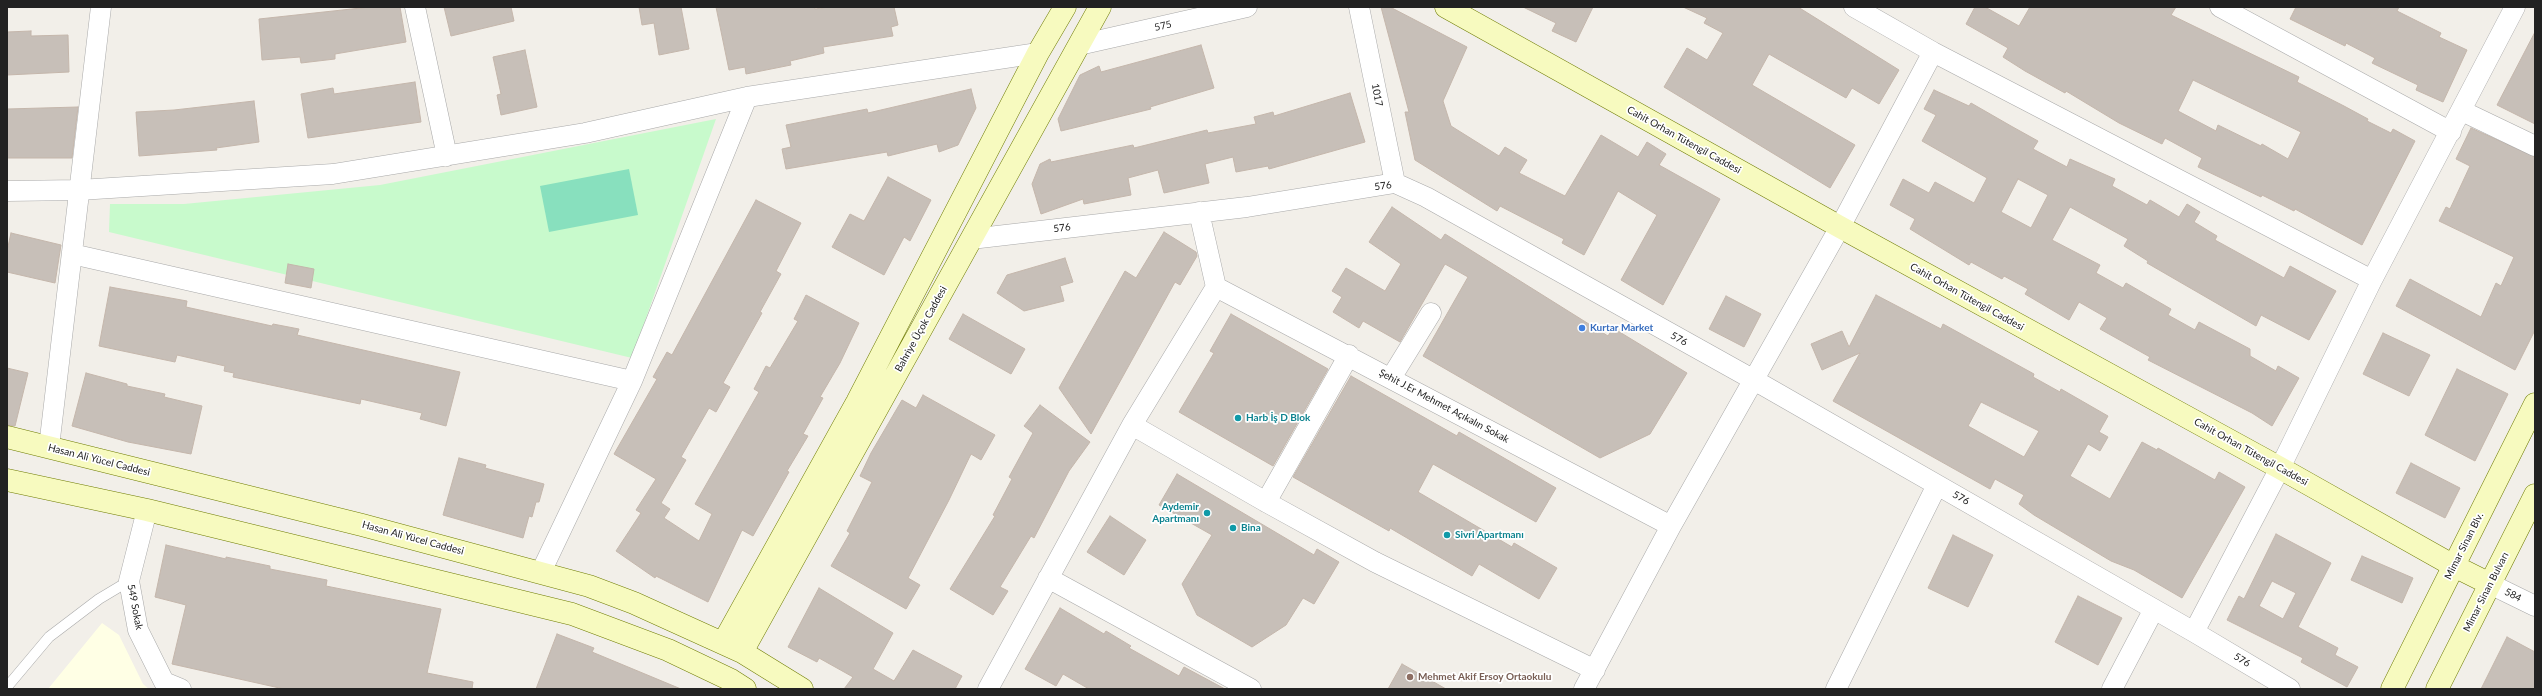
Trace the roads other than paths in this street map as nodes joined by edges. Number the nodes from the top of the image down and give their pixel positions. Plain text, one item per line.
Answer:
1 (101, 7) edge
2 (415, 7) edge
3 (1065, 7) edge
4 (1100, 7) edge
5 (1247, 7) edge
6 (1359, 7) edge
7 (1446, 7) edge
8 (1854, 7) edge
9 (2220, 7) edge
10 (2515, 7) edge
11 (1079, 45) junction
12 (1933, 52) junction
13 (1038, 53) junction
14 (747, 97) junction
15 (2462, 111) junction
16 (2451, 132) junction
17 (2535, 146) edge
18 (447, 156) junction
19 (1395, 183) junction
20 (79, 190) junction
21 (7, 191) edge
22 (1199, 212) junction
23 (1840, 227) junction
24 (971, 239) junction
25 (72, 254) junction
26 (2372, 280) junction
27 (1216, 287) junction
28 (1431, 313) dead end
29 (1349, 355) junction
30 (1391, 378) junction
31 (1754, 380) junction
32 (632, 381) junction
33 (2535, 404) edge
34 (1132, 425) junction
35 (7, 437) edge
36 (50, 447) junction
37 (2280, 468) junction
38 (7, 480) edge
39 (1937, 485) junction
40 (2535, 495) edge
41 (1266, 502) junction
42 (147, 510) junction
43 (1672, 526) junction
44 (2454, 566) junction
45 (541, 572) junction
46 (1048, 578) junction
47 (129, 581) junction
48 (2490, 584) junction
49 (2535, 606) edge
50 (2154, 609) junction
51 (2194, 632) junction
52 (733, 647) junction
53 (1595, 670) junction
54 (7, 687) edge
55 (738, 687) edge
56 (181, 689) edge
57 (802, 689) edge
58 (988, 689) edge
59 (1251, 689) edge
60 (1584, 689) edge
61 (1836, 689) edge
62 (2112, 689) edge
63 (2290, 689) edge
64 (2392, 689) edge
65 (2437, 689) edge

1 - 20 street
2 - 18 street
3 - 13 street
4 - 11 street, Bahriye Üçok Caddesi
5 - 11 street, 575
6 - 19 street, 1017
7 - 23 street, Cahit Orhan Tütengil Caddesi
8 - 12 street
9 - 16 street
10 - 15 street
11 - 24 street, Bahriye Üçok Caddesi
12 - 23 street
12 - 26 street
13 - 14 street
13 - 52 street
14 - 18 street
14 - 32 street
15 - 16 street
15 - 17 street
16 - 26 street
18 - 20 street
19 - 22 street, 576
19 - 31 street, 576
20 - 21 street
20 - 25 street
22 - 24 street, 576
22 - 27 street
23 - 31 street
23 - 37 street, Cahit Orhan Tütengil Caddesi
24 - 52 street, Bahriye Üçok Caddesi
25 - 32 street
25 - 36 street
26 - 37 street
27 - 29 street, Şehit J.Er Mehmet Açıkalın Sokak
27 - 34 street
28 - 30 street
29 - 30 street, Şehit J.Er Mehmet Açıkalın Sokak
29 - 41 street
30 - 43 street, Şehit J.Er Mehmet Açıkalın Sokak
31 - 39 street, 576
31 - 43 street
32 - 45 street
33 - 44 street, Mimar Sinan Blv.
34 - 41 street
34 - 46 street
35 - 36 street, Hasan Ali Yücel Caddesi
36 - 45 street, Hasan Ali Yücel Caddesi
37 - 44 street, Cahit Orhan Tütengil Caddesi
37 - 51 street
38 - 42 street
39 - 50 street, 576
39 - 61 street
40 - 48 street, Mimar Sinan Bulvarı
41 - 53 street
42 - 47 street, 549 Sokak
42 - 55 street
43 - 53 street
44 - 48 street, Cahit Orhan Tütengil Caddesi
44 - 64 street, Mimar Sinan Blv.
45 - 52 street, Hasan Ali Yücel Caddesi
46 - 58 street
46 - 59 street
47 - 54 lane
47 - 56 street, 549 Sokak
48 - 49 street, 584
48 - 65 street, Mimar Sinan Bulvarı
50 - 51 street, 576
50 - 62 street
51 - 63 street, 576
52 - 57 street, Hasan Ali Yücel Caddesi
53 - 60 street

